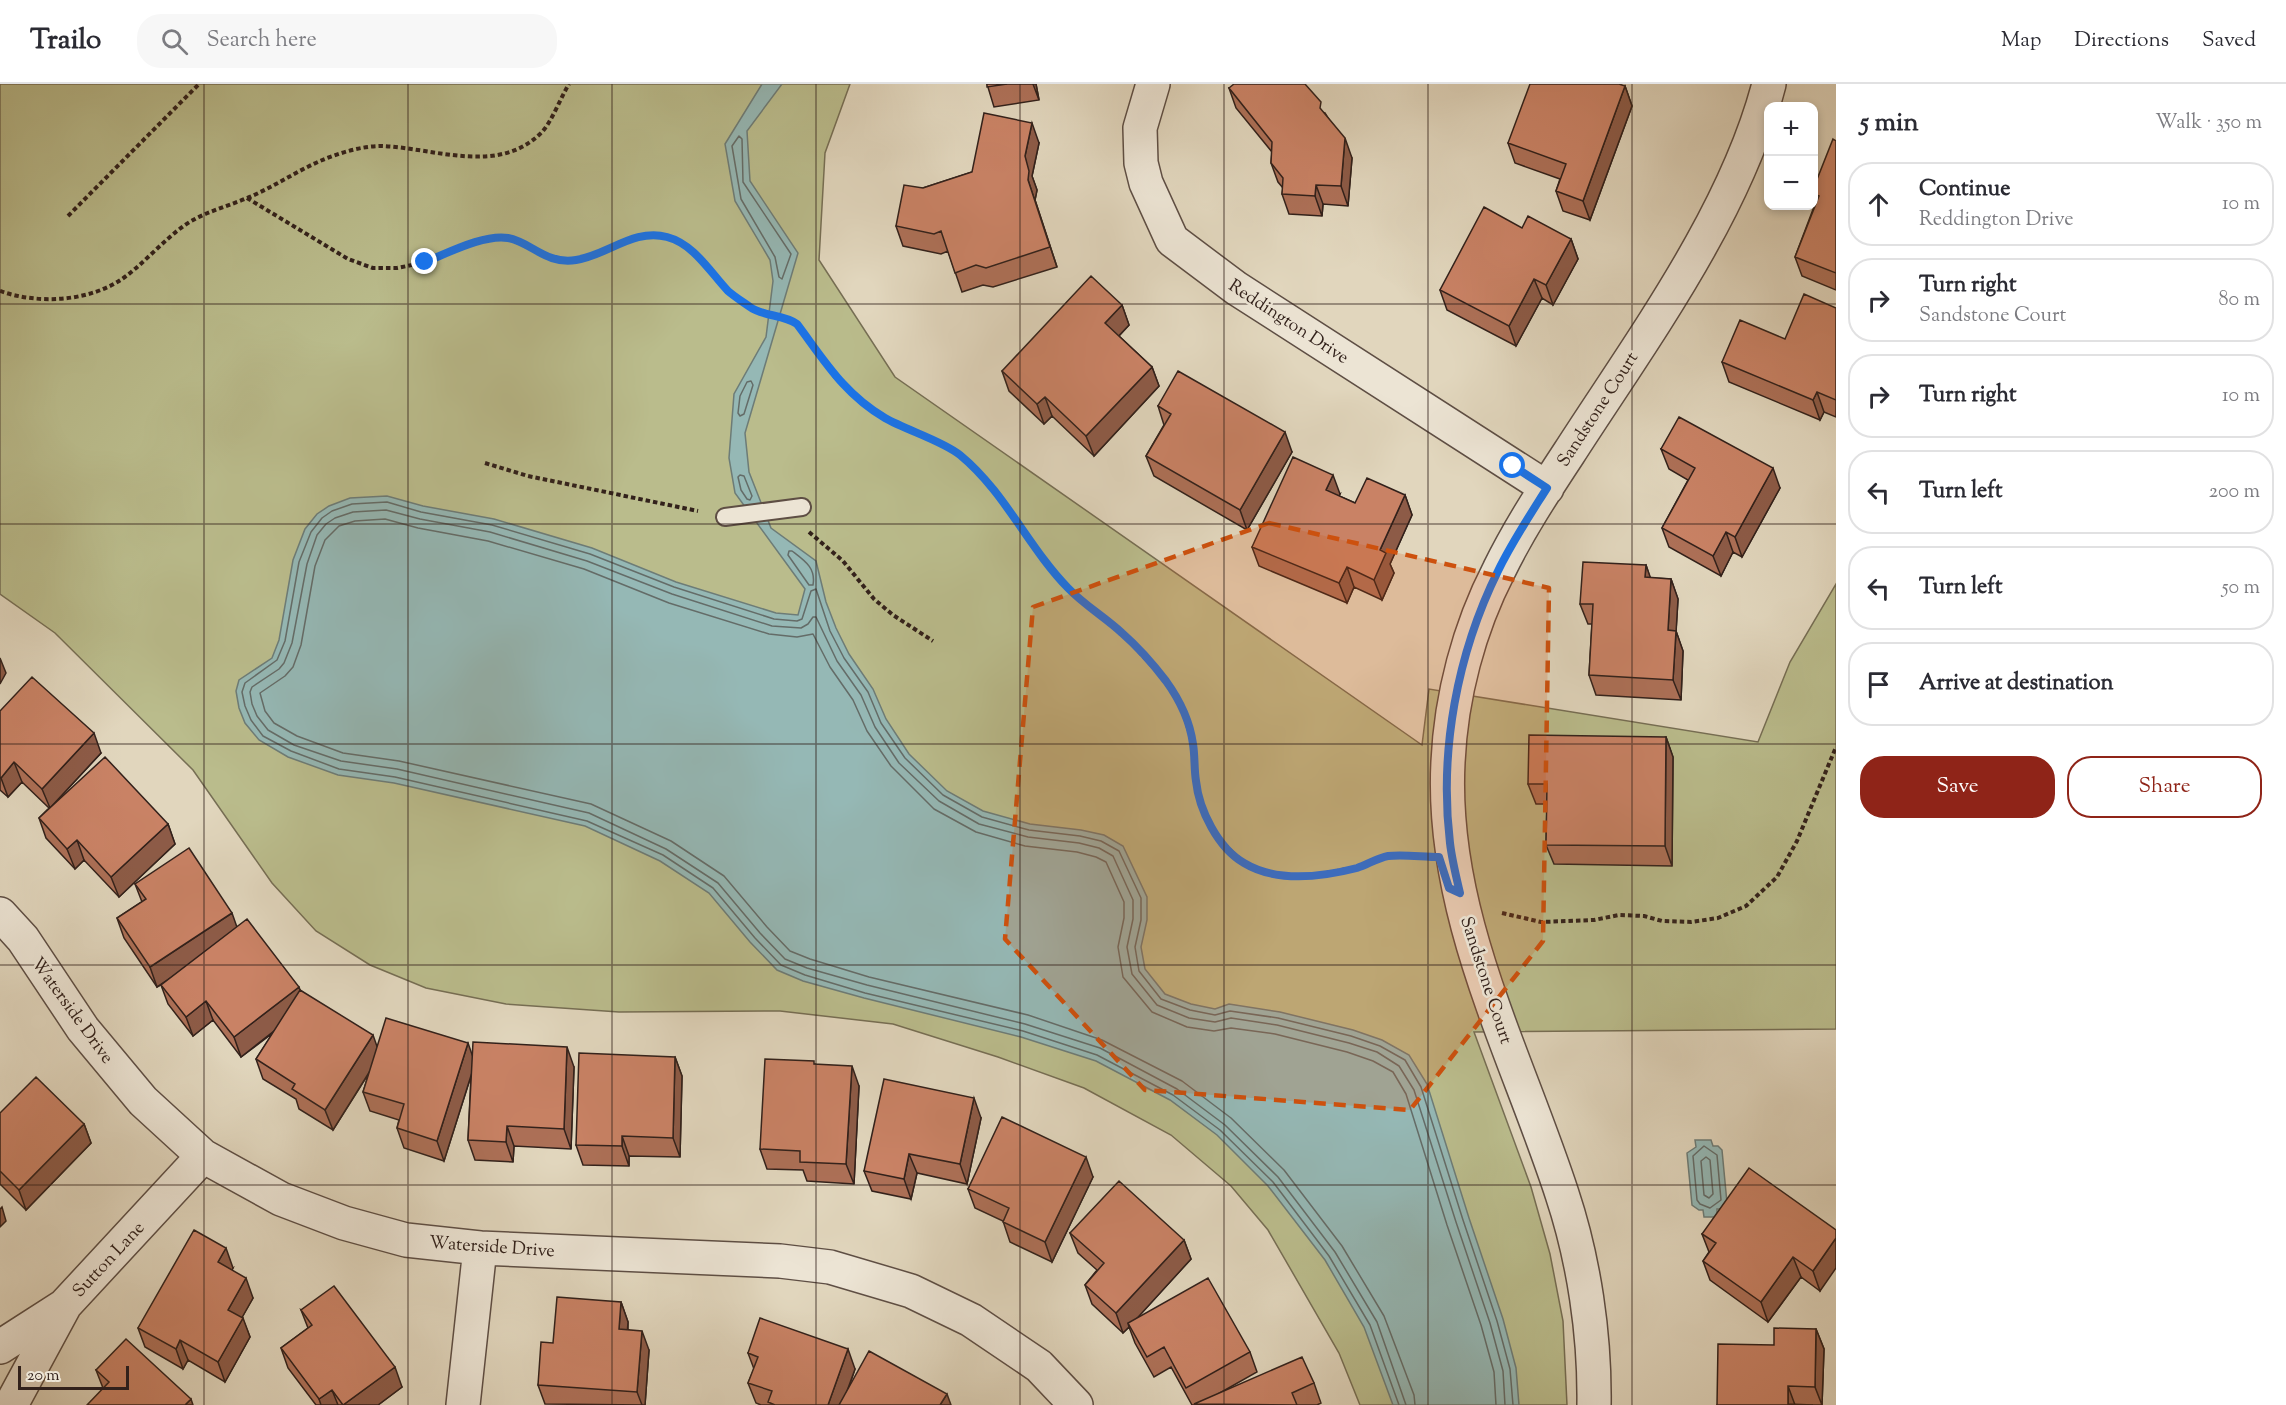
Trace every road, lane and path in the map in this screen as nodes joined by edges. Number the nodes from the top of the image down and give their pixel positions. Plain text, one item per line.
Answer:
1 (199, 84) edge
2 (569, 84) edge
3 (1153, 84) edge
4 (1769, 84) edge
5 (248, 198) junction
6 (68, 216) dead end
7 (0, 291) edge
8 (485, 463) dead end
9 (1547, 488) junction
10 (802, 507) dead end
11 (782, 510) junction
12 (727, 517) joint
13 (933, 641) dead end
14 (1836, 747) edge
15 (1420, 857) dead end
16 (1460, 893) junction
17 (0, 914) edge
18 (203, 1156) junction
19 (480, 1248) junction
20 (64, 1306) junction
21 (0, 1347) edge
22 (10, 1405) edge
23 (463, 1405) edge
24 (1076, 1405) edge
25 (1594, 1405) edge

1 - 6 path
2 - 5 path
3 - 9 street, Reddington Drive
4 - 9 street, Sandstone Court
5 - 7 path
5 - 15 path
8 - 12 path
9 - 16 street, Sandstone Court
10 - 11 lane
11 - 12 lane
11 - 13 path
14 - 16 path
16 - 25 street, Sandstone Court
17 - 18 street, Waterside Drive
18 - 19 street, Waterside Drive
18 - 20 street, Sutton Lane
19 - 23 street
19 - 24 street, Waterside Drive
20 - 21 street, Sutton Lane
20 - 22 street

